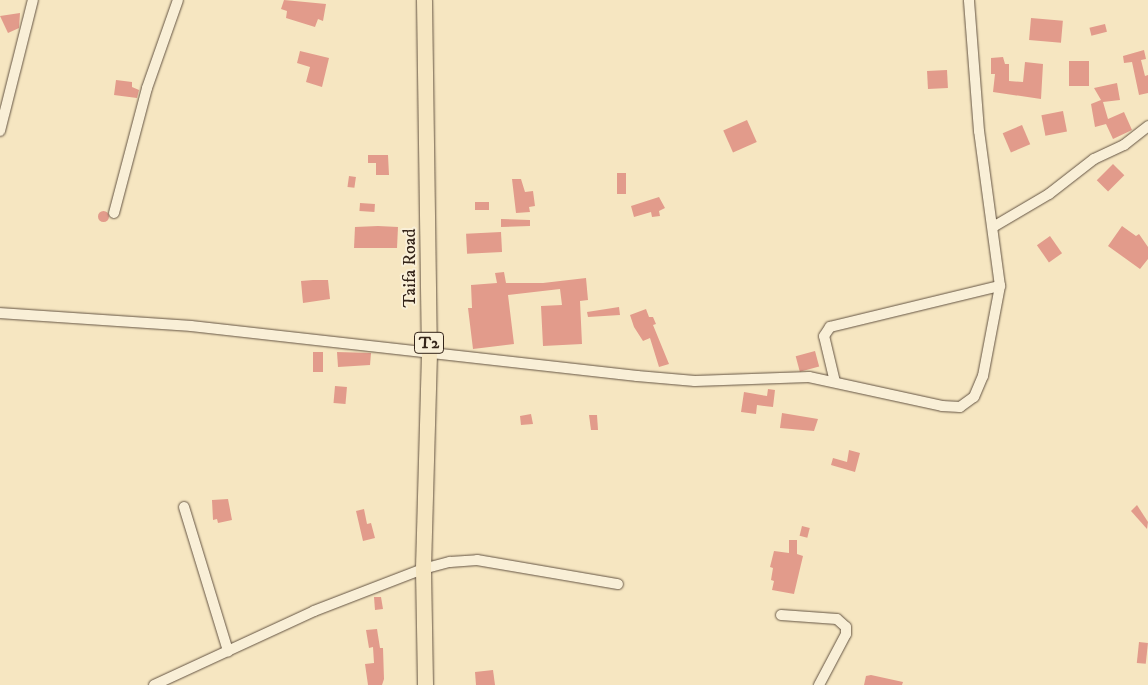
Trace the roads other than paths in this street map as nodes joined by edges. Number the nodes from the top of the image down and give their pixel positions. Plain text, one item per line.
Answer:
1 (33, 0) edge
2 (178, 0) edge
3 (424, 0) edge
4 (969, 0) edge
5 (1148, 126) edge
6 (0, 132) edge
7 (114, 213) dead end
8 (993, 227) junction
9 (1000, 286) junction
10 (0, 313) edge
11 (429, 353) junction
12 (835, 382) junction
13 (184, 507) dead end
14 (423, 569) junction
15 (618, 584) dead end
16 (781, 615) dead end
17 (228, 651) junction
18 (154, 685) edge
19 (425, 685) edge
20 (819, 685) edge

1 - 6 street
2 - 7 street
3 - 11 highway, Taifa Road / T2
4 - 8 street
5 - 8 street
8 - 9 street
9 - 12 street
9 - 12 street
10 - 11 street
11 - 12 street
11 - 14 highway, Taifa Road / T2
13 - 17 street
14 - 15 street
14 - 17 street
14 - 19 highway, Taifa Road / T2
16 - 20 street
17 - 18 street

